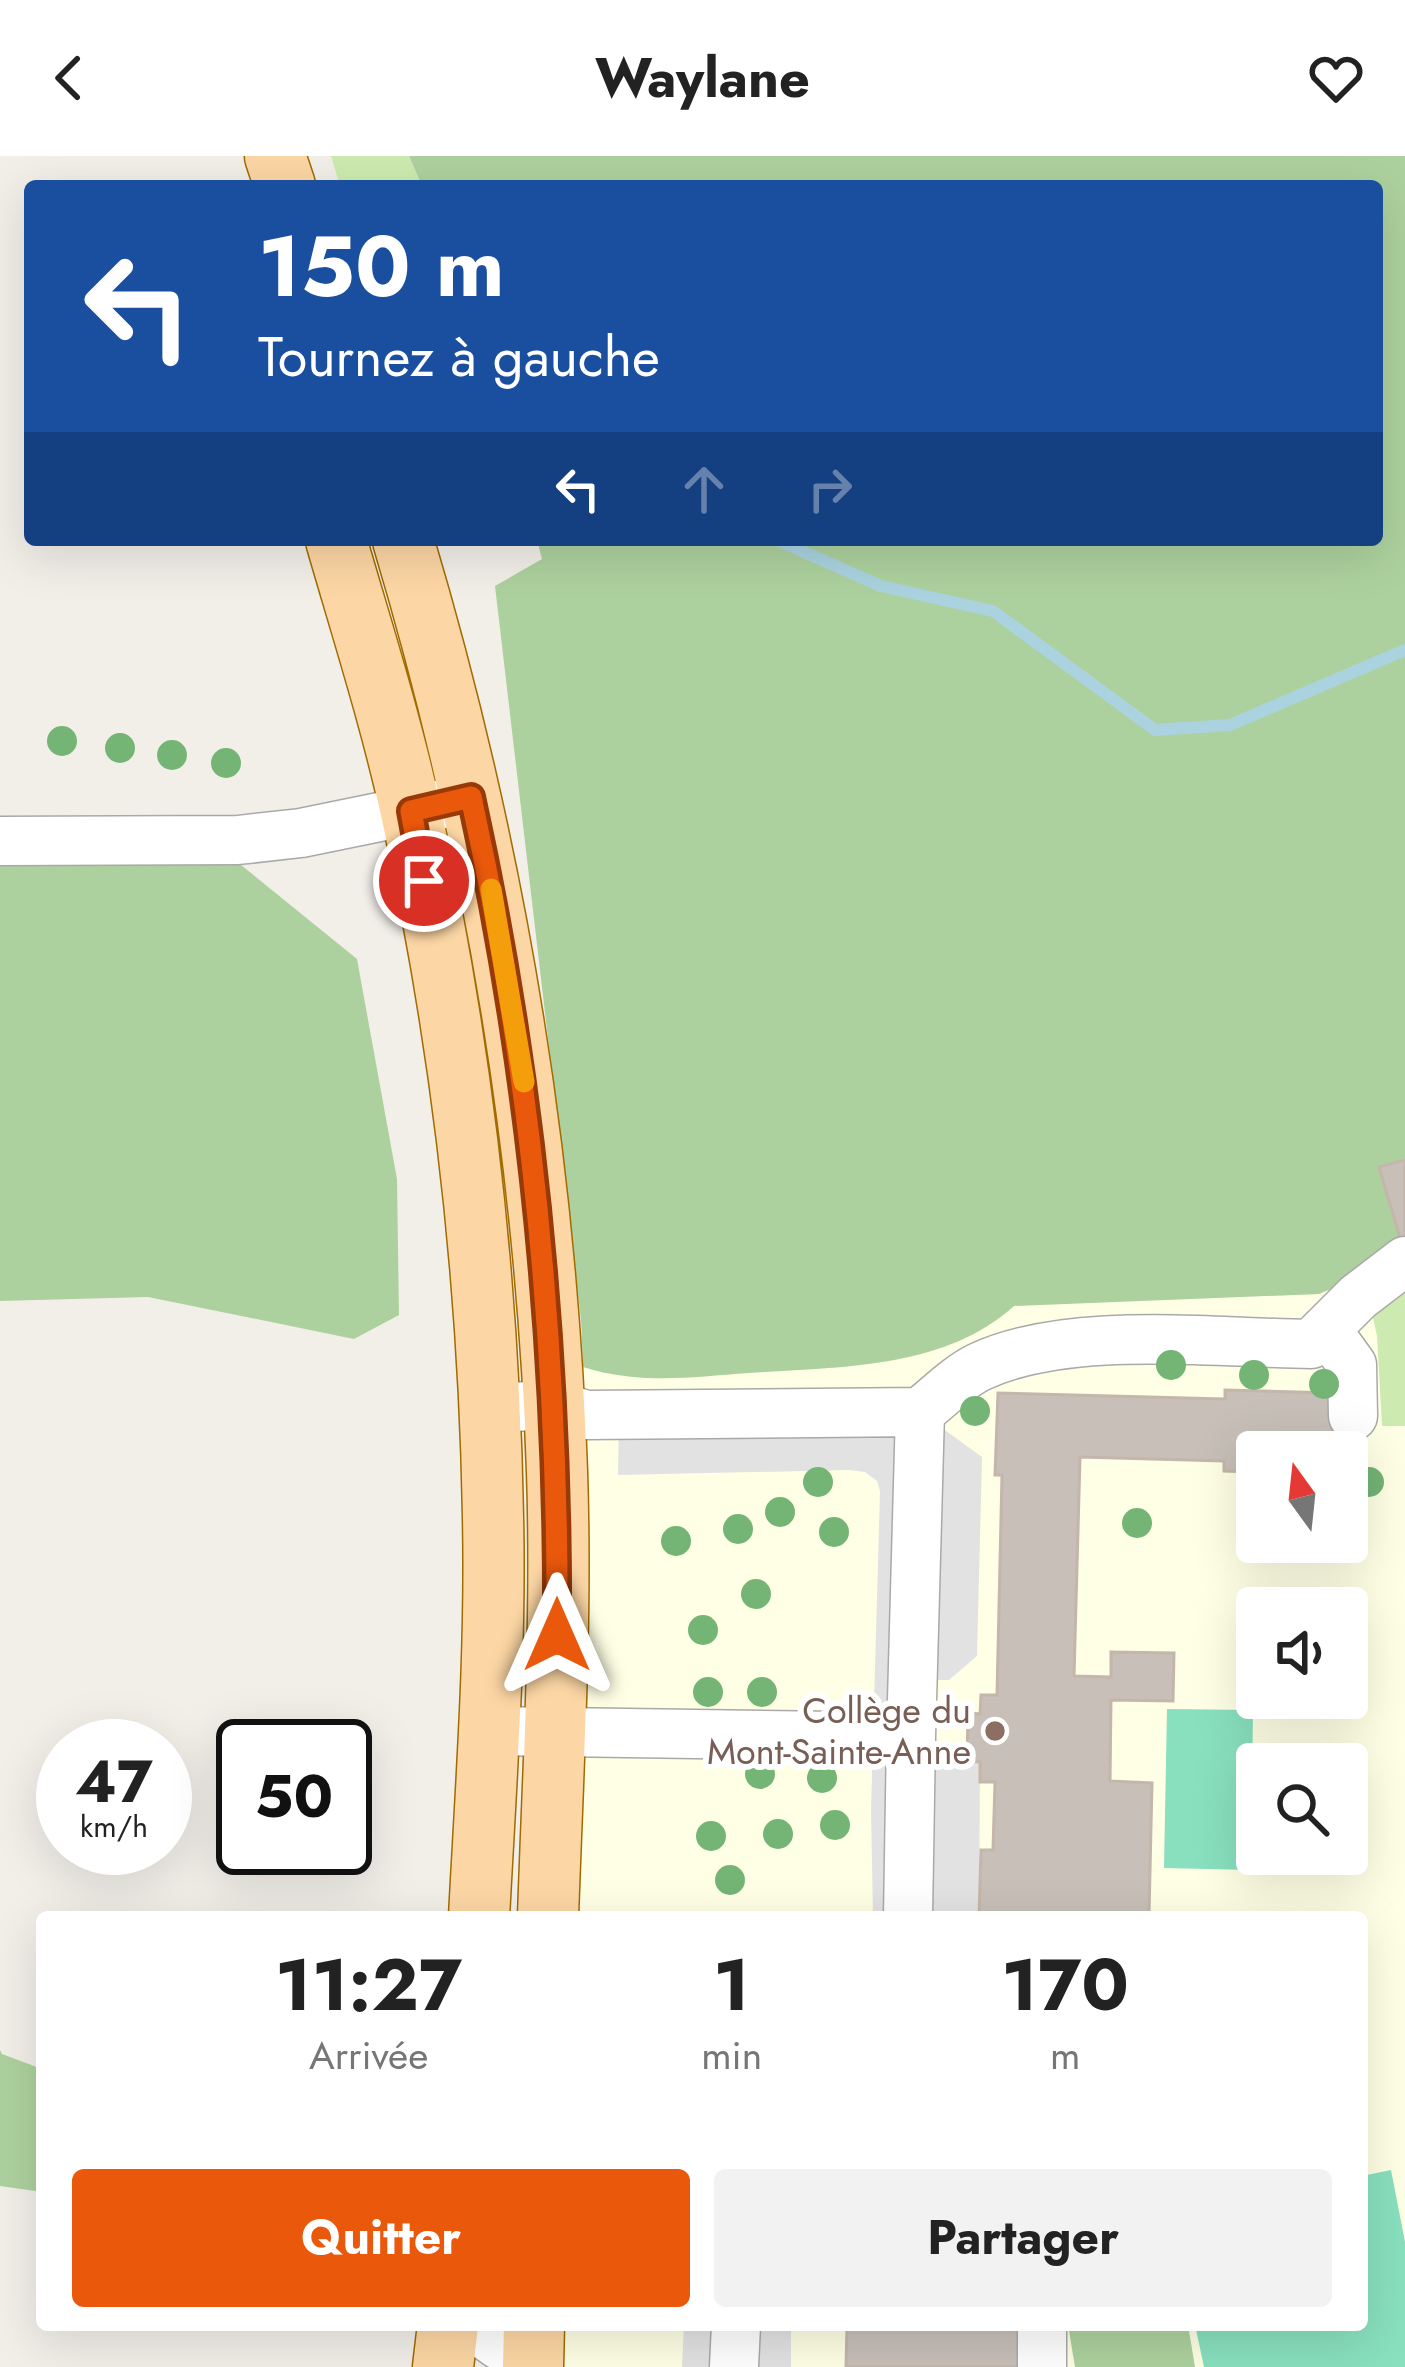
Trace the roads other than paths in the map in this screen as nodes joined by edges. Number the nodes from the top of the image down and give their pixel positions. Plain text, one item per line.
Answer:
1 (338, 546) edge
2 (405, 546) edge
3 (471, 797) junction
4 (411, 811) junction
5 (0, 841) edge
6 (1405, 1261) edge
7 (1326, 1329) junction
8 (554, 1405) junction
9 (489, 1408) junction
10 (920, 1412) junction
11 (1353, 1416) dead end
12 (554, 1730) junction
13 (489, 1731) junction
14 (911, 1737) junction
15 (479, 1911) edge
16 (548, 1911) edge
17 (908, 1911) edge
18 (447, 2331) edge
19 (480, 2331) edge
20 (736, 2331) edge
21 (1042, 2331) edge
22 (534, 2347) edge
23 (443, 2367) edge
24 (734, 2367) edge
25 (1042, 2367) edge

1 - 4 main road
2 - 3 main road
3 - 4 lane
3 - 8 main road
4 - 5 lane
4 - 9 main road
6 - 7 lane
7 - 10 lane
7 - 11 lane
8 - 9 lane
8 - 10 lane
8 - 12 main road
9 - 13 main road
10 - 14 lane
12 - 13 lane
12 - 14 lane
12 - 16 main road
13 - 15 main road
14 - 17 lane
18 - 23 main road
19 - 22 lane
20 - 24 lane
21 - 25 lane

